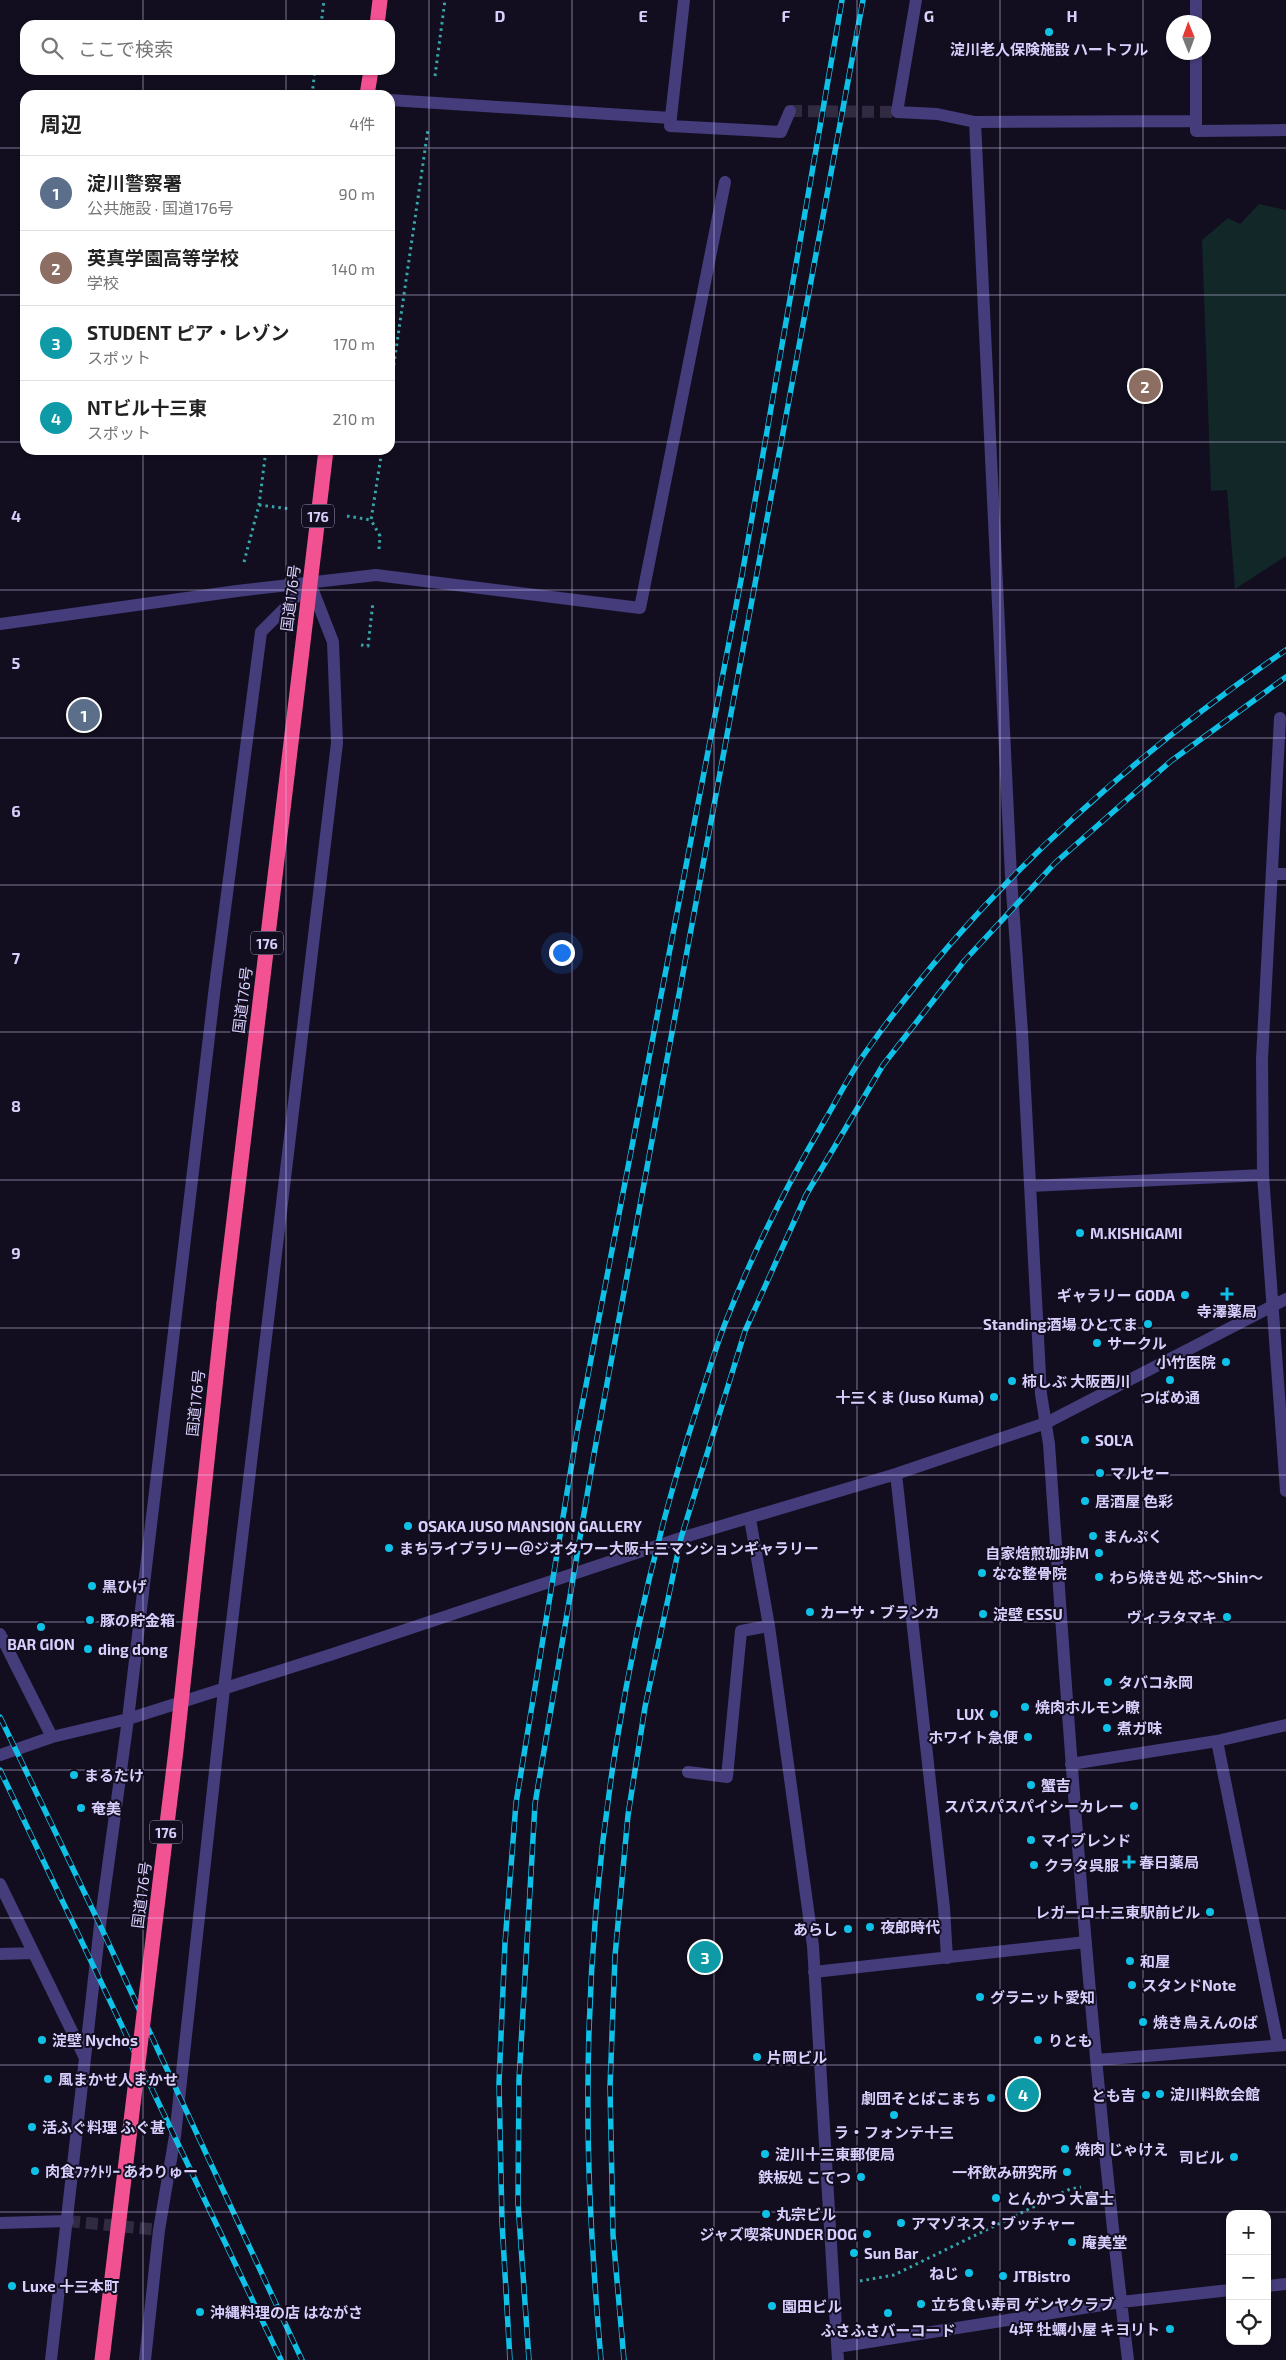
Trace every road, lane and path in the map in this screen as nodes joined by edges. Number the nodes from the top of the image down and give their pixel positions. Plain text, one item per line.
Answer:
1 (324, 0) edge
2 (380, 0) edge
3 (444, 0) edge
4 (684, 0) edge
5 (916, 0) edge
6 (1196, 0) edge
7 (1196, 15) edge
8 (322, 20) edge
9 (378, 20) edge
10 (1196, 60) edge
11 (314, 75) edge
12 (370, 75) edge
13 (313, 90) edge
14 (368, 90) edge
15 (395, 100) edge
16 (432, 103) junction
17 (790, 111) dead end
18 (671, 118) junction
19 (975, 122) junction
20 (1196, 122) junction
21 (1286, 130) edge
22 (726, 182) dead end
23 (395, 357) edge
24 (265, 455) edge
25 (325, 455) edge
26 (381, 455) edge
27 (259, 505) dead end
28 (380, 536) dead end
29 (310, 583) junction
30 (0, 624) edge
31 (1280, 718) dead end
32 (1272, 874) junction
33 (1286, 874) edge
34 (1263, 1175) junction
35 (1030, 1186) junction
36 (1286, 1299) edge
37 (1271, 1307) junction
38 (1046, 1423) junction
39 (896, 1474) junction
40 (1286, 1491) edge
41 (750, 1519) junction
42 (769, 1626) junction
43 (0, 1634) edge
44 (224, 1689) junction
45 (128, 1719) junction
46 (1286, 1725) edge
47 (52, 1737) junction
48 (1217, 1741) junction
49 (0, 1755) edge
50 (1071, 1764) junction
51 (688, 1772) dead end
52 (0, 1884) edge
53 (1086, 1942) junction
54 (34, 1953) junction
55 (0, 1954) edge
56 (947, 1958) junction
57 (814, 1972) junction
58 (1282, 2045) edge
59 (85, 2058) junction
60 (1096, 2060) junction
61 (1109, 2182) junction
62 (68, 2220) junction
63 (0, 2222) edge
64 (1286, 2284) edge
65 (834, 2286) junction
66 (1271, 2286) edge
67 (1226, 2290) edge
68 (1121, 2302) junction
69 (838, 2354) edge
70 (51, 2360) edge
71 (102, 2360) edge
72 (145, 2360) edge
73 (1128, 2360) edge

1 - 8 path
2 - 9 highway
3 - 16 path
4 - 18 street
5 - 19 street
6 - 7 street
10 - 20 street
11 - 13 path
12 - 14 highway
15 - 16 street
16 - 18 street
16 - 23 path
17 - 18 street
19 - 20 street
19 - 35 street
20 - 21 street
22 - 29 street
24 - 27 path
25 - 29 highway, 国道176号 / 176
26 - 28 path
29 - 30 street
29 - 44 street
29 - 45 street
29 - 71 highway, 国道176号 / 176, bridge
31 - 32 street
32 - 33 street
32 - 34 street
34 - 35 street
34 - 37 street
35 - 38 street
36 - 37 street
37 - 38 street
37 - 40 street
38 - 39 street
38 - 50 street
39 - 41 street
39 - 56 street
41 - 42 street
41 - 44 street
42 - 51 street
42 - 57 street
43 - 47 street
44 - 45 street
44 - 72 street
45 - 47 street
45 - 59 street
46 - 48 street
47 - 49 street
48 - 50 street
48 - 58 street
50 - 53 street
52 - 54 street
53 - 56 street
53 - 60 street
54 - 55 street
54 - 59 street
56 - 57 street
57 - 65 street
58 - 60 street
59 - 62 street
60 - 61 street
61 - 65 path
61 - 68 street
62 - 63 street
62 - 70 street
64 - 66 street
65 - 69 street
67 - 68 street
68 - 69 street
68 - 73 street

